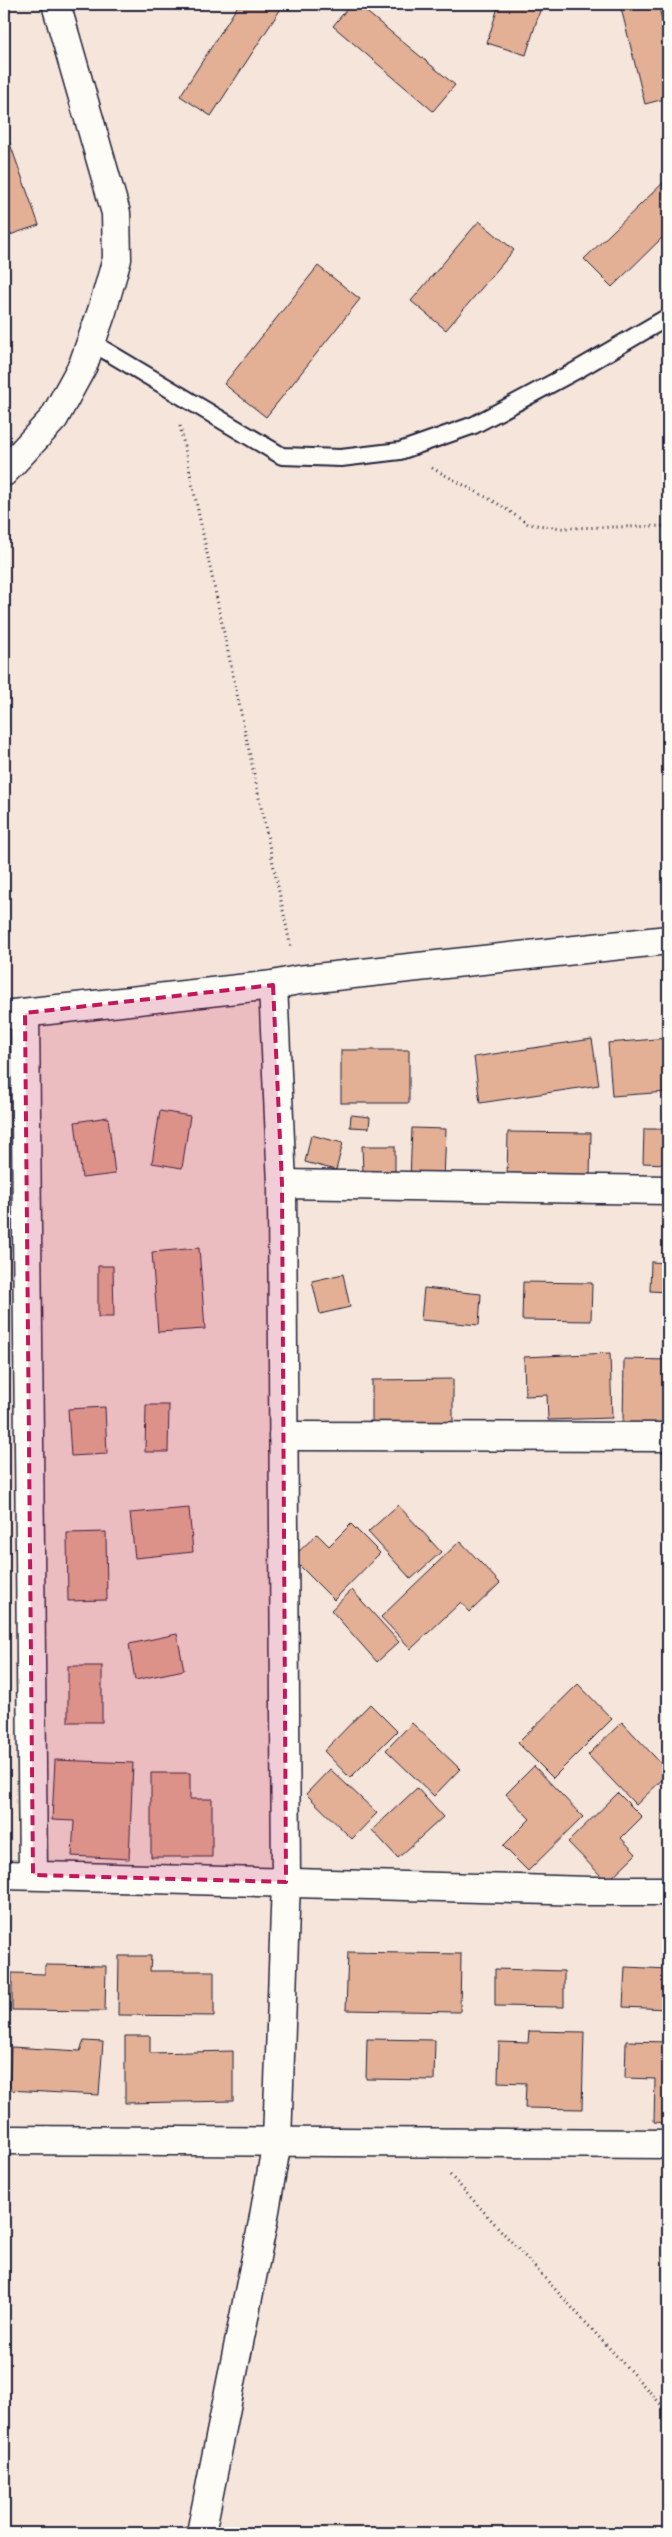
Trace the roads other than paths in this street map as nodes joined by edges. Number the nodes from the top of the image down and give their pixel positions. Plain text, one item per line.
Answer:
1 (56, 4) edge
2 (668, 317) edge
3 (91, 342) junction
4 (4, 472) edge
5 (668, 940) edge
6 (285, 983) junction
7 (14, 1014) edge
8 (282, 1184) junction
9 (668, 1190) edge
10 (283, 1436) junction
11 (668, 1436) edge
12 (4, 1875) edge
13 (33, 1875) junction
14 (286, 1882) junction
15 (668, 1891) edge
16 (4, 2140) edge
17 (277, 2141) junction
18 (668, 2144) edge
19 (201, 2533) edge

1 - 3 street
2 - 3 lane
3 - 4 street
5 - 6 street
6 - 7 street
6 - 8 street
7 - 13 street
8 - 9 street
8 - 10 street
10 - 11 street
10 - 14 street
12 - 13 street
13 - 14 street
14 - 15 street
14 - 17 street
16 - 17 street
17 - 18 street
17 - 19 street

